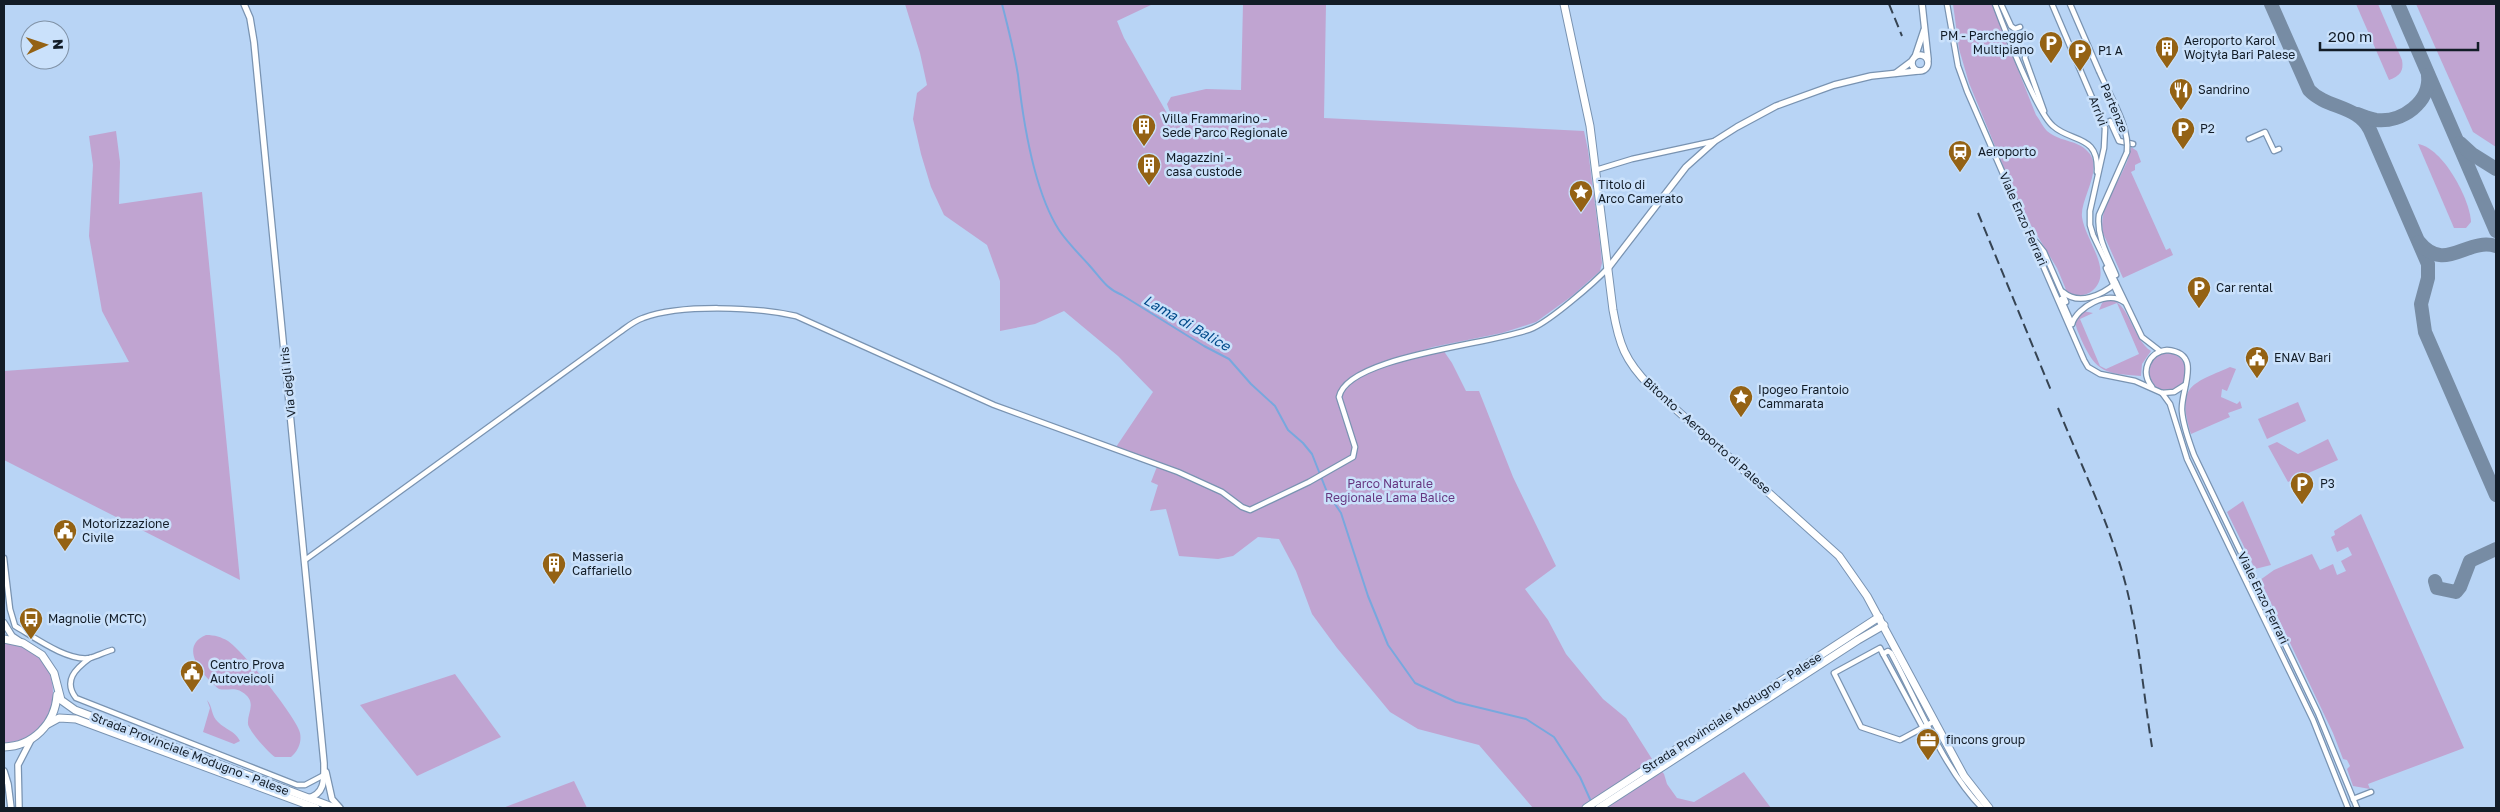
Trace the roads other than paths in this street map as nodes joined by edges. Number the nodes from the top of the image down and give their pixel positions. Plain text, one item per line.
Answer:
1 (244, 4) edge
2 (1564, 4) edge
3 (1922, 4) edge
4 (1995, 4) edge
5 (2001, 4) edge
6 (2052, 4) edge
7 (2070, 4) edge
8 (1947, 5) edge
9 (2020, 27) dead end
10 (1924, 28) junction
11 (2030, 50) dead end
12 (1913, 59) junction
13 (1928, 59) junction
14 (1918, 71) junction
15 (1896, 73) junction
16 (2047, 119) junction
17 (2110, 121) dead end
18 (2249, 139) dead end
19 (1715, 140) junction
20 (2132, 144) dead end
21 (2279, 149) dead end
22 (1596, 170) junction
23 (2096, 183) junction
24 (2031, 237) junction
25 (1609, 267) junction
26 (2115, 284) junction
27 (2062, 291) junction
28 (2120, 299) junction
29 (2126, 303) junction
30 (2067, 312) junction
31 (2131, 313) junction
32 (2072, 324) junction
33 (2071, 330) junction
34 (2160, 351) junction
35 (2184, 385) junction
36 (2152, 387) junction
37 (2161, 392) junction
38 (4, 558) edge
39 (305, 560) junction
40 (1879, 617) junction
41 (4, 623) edge
42 (1884, 626) junction
43 (27, 633) junction
44 (4, 639) edge
45 (22, 642) junction
46 (112, 650) dead end
47 (1883, 654) junction
48 (90, 658) junction
49 (57, 687) junction
50 (1932, 723) junction
51 (48, 724) junction
52 (1923, 728) junction
53 (31, 740) junction
54 (4, 747) edge
55 (324, 763) junction
56 (4, 771) edge
57 (1647, 773) junction
58 (324, 775) junction
59 (5, 777) edge
60 (2371, 792) dead end
61 (308, 798) junction
62 (2353, 799) junction
63 (11, 808) edge
64 (19, 808) edge
65 (316, 808) edge
66 (335, 808) edge
67 (340, 808) edge
68 (1586, 808) edge
69 (1599, 808) edge
70 (1982, 808) edge
71 (1990, 808) edge
72 (2348, 808) edge
73 (2357, 808) edge

1 - 39 street, Via degli Iris
2 - 22 main road, Bitonto - Aeroporto di Palese
3 - 10 street
4 - 16 street
5 - 9 street
6 - 23 street, Arrivi
7 - 31 street, Partenze, bridge
8 - 24 street, Viale Enzo Ferrari
10 - 12 street
10 - 13 street
11 - 16 street
12 - 13 street
12 - 14 street
12 - 15 street
13 - 14 street
14 - 15 street
15 - 19 street
16 - 23 street
17 - 20 street
18 - 21 street
19 - 22 street
19 - 25 street
22 - 25 main road, Bitonto - Aeroporto di Palese
23 - 26 street, Arrivi
24 - 27 street
24 - 30 street
24 - 33 street, Viale Enzo Ferrari
25 - 39 street
25 - 40 main road, Bitonto - Aeroporto di Palese
26 - 27 street
26 - 28 street
26 - 29 street
27 - 30 street
28 - 29 street
28 - 32 street
29 - 31 street
30 - 32 street
31 - 34 street
32 - 33 street
33 - 36 street, Viale Enzo Ferrari
34 - 35 street, Viale Enzo Ferrari
34 - 36 street
35 - 37 street
35 - 62 street, Viale Enzo Ferrari
36 - 37 street, Viale Enzo Ferrari
37 - 72 street, Viale Enzo Ferrari
38 - 43 street
39 - 55 street, Via degli Iris
40 - 42 main road, Bitonto - Aeroporto di Palese
40 - 57 main road, Strada Provinciale Modugno - Palese
41 - 45 street
42 - 50 main road, Bitonto - Aeroporto di Palese
42 - 57 main road, Strada Provinciale Modugno - Palese
43 - 45 street
43 - 48 street
44 - 45 main road, Strada Provinciale Modugno - Palese
45 - 49 main road, Strada Provinciale Modugno - Palese
46 - 48 street
47 - 50 street
47 - 52 street
47 - 52 street
48 - 58 street
49 - 51 main road, Strada Provinciale Modugno - Palese
49 - 61 main road, Strada Provinciale Modugno - Palese
50 - 52 street
50 - 70 street
50 - 71 main road, Bitonto - Aeroporto di Palese
51 - 53 main road, Strada Provinciale Modugno - Palese
51 - 65 main road, Strada Provinciale Modugno - Palese
53 - 54 main road, Strada Provinciale Modugno - Palese
53 - 64 street
55 - 58 street
55 - 67 street
56 - 59 street
57 - 68 main road, Strada Provinciale Modugno - Palese
57 - 69 main road, Strada Provinciale Modugno - Palese
58 - 61 street
59 - 63 street
60 - 62 street
61 - 66 main road, Strada Provinciale Modugno - Palese
62 - 73 street, Viale Enzo Ferrari

